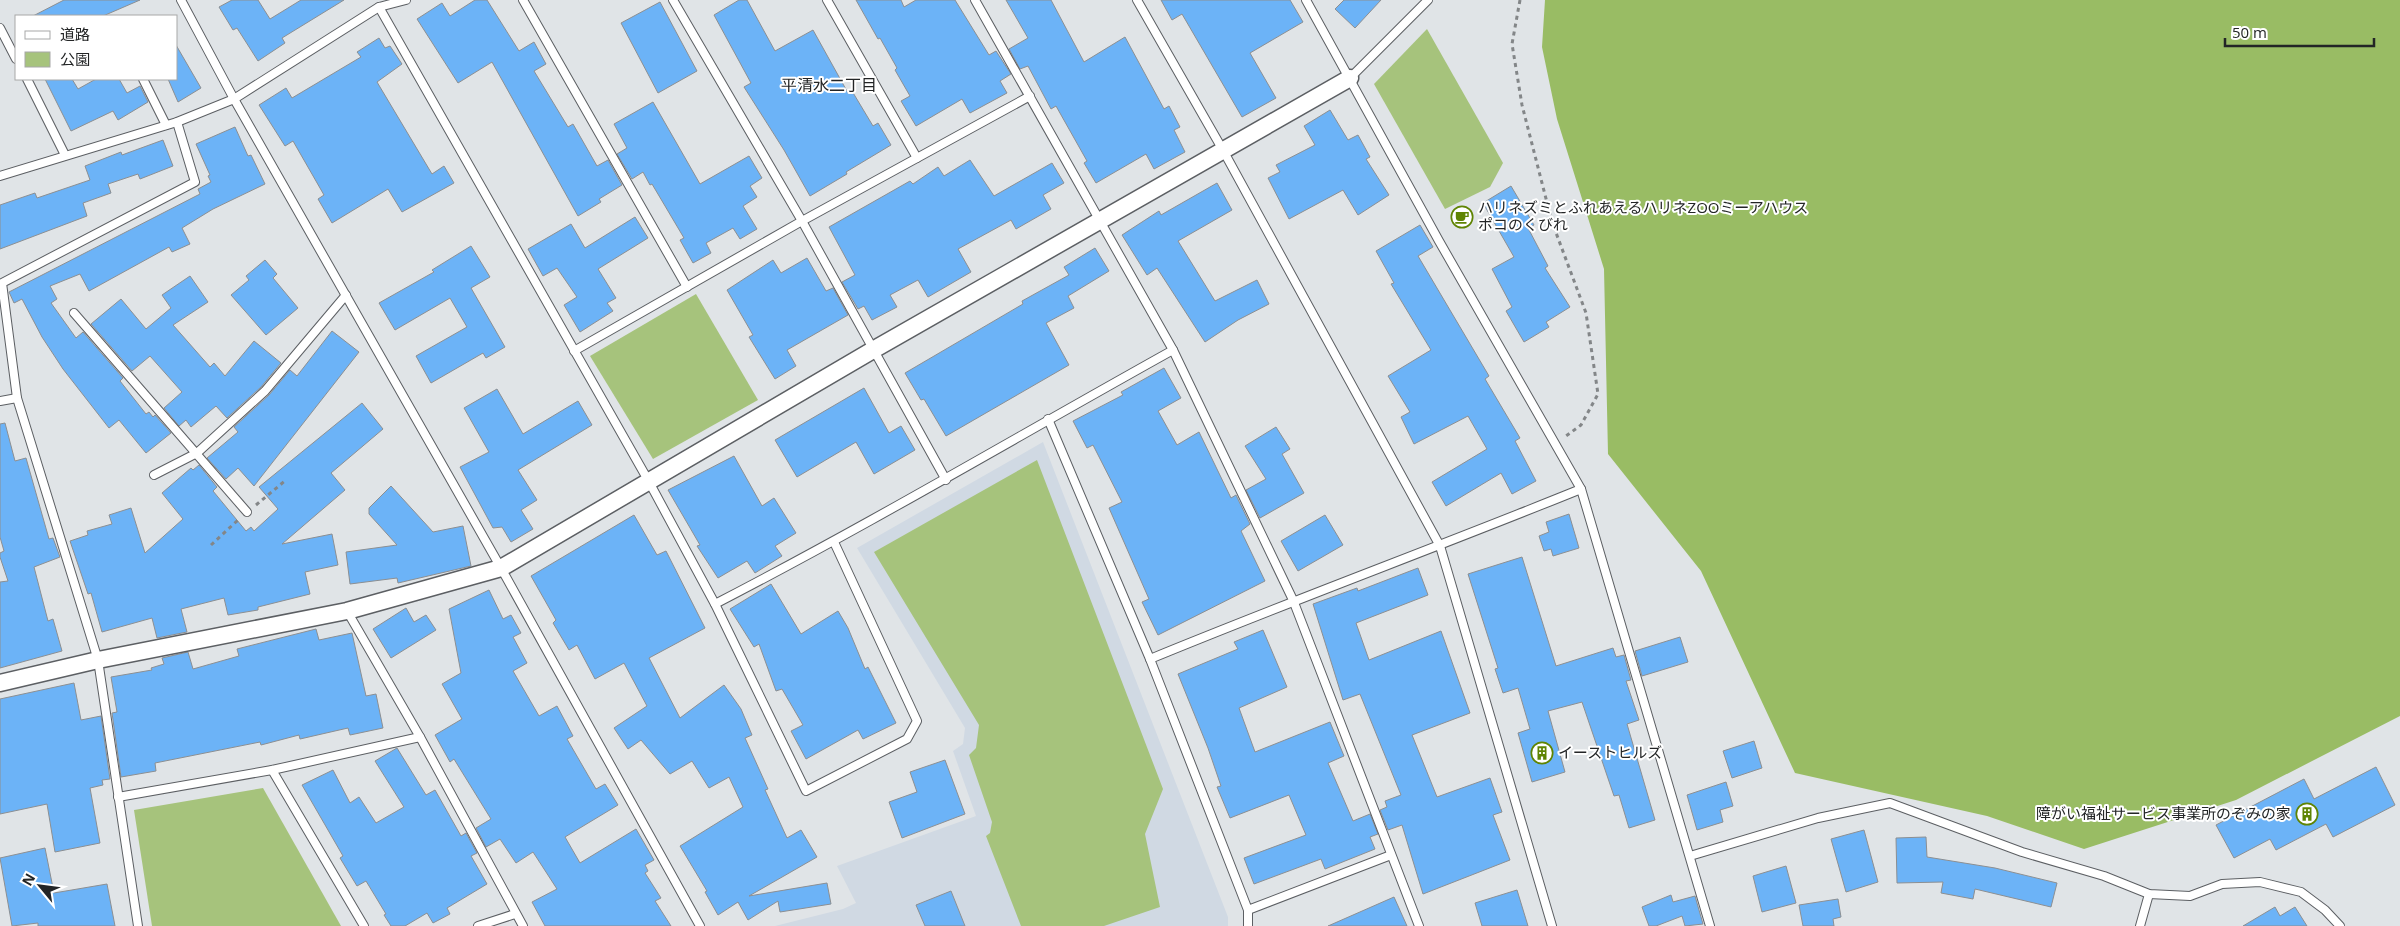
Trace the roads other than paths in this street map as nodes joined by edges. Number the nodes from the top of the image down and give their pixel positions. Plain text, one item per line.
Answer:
1 (180, 0) edge
2 (406, 0) edge
3 (522, 0) edge
4 (673, 0) edge
5 (827, 0) edge
6 (975, 0) edge
7 (1137, 0) edge
8 (1306, 0) edge
9 (1428, 0) edge
10 (380, 7) junction
11 (0, 28) edge
12 (15, 57) edge
13 (1350, 78) junction
14 (28, 80) edge
15 (143, 80) edge
16 (1030, 96) junction
17 (234, 99) junction
18 (177, 122) junction
19 (166, 125) junction
20 (1224, 152) junction
21 (65, 155) junction
22 (917, 158) junction
23 (0, 176) edge
24 (802, 221) junction
25 (1101, 221) junction
26 (687, 286) junction
27 (346, 295) junction
28 (74, 313) dead end
29 (873, 350) junction
30 (1173, 350) junction
31 (574, 351) junction
32 (17, 398) junction
33 (0, 401) edge
34 (1048, 419) junction
35 (197, 452) junction
36 (154, 475) dead end
37 (648, 480) junction
38 (946, 480) junction
39 (1581, 489) junction
40 (247, 512) dead end
41 (834, 542) junction
42 (1440, 546) junction
43 (501, 568) junction
44 (1293, 600) junction
45 (715, 604) junction
46 (347, 611) junction
47 (1150, 659) junction
48 (98, 660) junction
49 (0, 682) edge
50 (420, 737) junction
51 (272, 770) junction
52 (118, 797) junction
53 (1391, 855) junction
54 (1690, 856) junction
55 (2149, 894) junction
56 (1248, 910) junction
57 (515, 914) junction
58 (138, 926) edge
59 (364, 926) edge
60 (478, 926) edge
61 (523, 926) edge
62 (700, 926) edge
63 (1248, 926) edge
64 (1419, 926) edge
65 (1552, 926) edge
66 (1710, 926) edge
67 (2140, 926) edge
68 (2340, 926) edge

1 - 17 lane
2 - 10 lane
3 - 26 lane
4 - 24 lane
5 - 22 lane
6 - 16 lane
7 - 20 lane
8 - 13 lane
9 - 13 lane
10 - 17 lane
10 - 31 lane
11 - 12 lane
13 - 20 street
13 - 39 lane
14 - 21 lane
15 - 19 lane
16 - 22 lane
16 - 25 lane
17 - 18 lane
17 - 27 lane
18 - 19 lane
18 - 32 lane
19 - 21 lane
20 - 25 street
20 - 42 lane
21 - 23 lane
22 - 24 lane
24 - 26 lane
24 - 29 lane
25 - 29 street
25 - 30 lane
26 - 31 lane
27 - 35 lane
27 - 43 lane
28 - 35 lane
29 - 37 street
29 - 38 lane
30 - 34 lane
30 - 44 lane
31 - 37 lane
32 - 33 lane
32 - 48 lane
34 - 38 lane
34 - 47 lane
35 - 36 lane
35 - 40 lane
37 - 43 street
37 - 45 lane
38 - 41 lane
39 - 42 lane
39 - 54 lane
41 - 45 lane
41 - 45 lane
42 - 44 lane
42 - 65 lane
43 - 46 street
43 - 62 lane
44 - 47 lane
44 - 53 lane
46 - 48 street
46 - 50 lane
47 - 56 lane
48 - 49 street
48 - 52 lane
50 - 51 lane
50 - 57 lane
51 - 52 lane
51 - 59 lane
52 - 58 lane
53 - 56 lane
53 - 64 lane
54 - 55 lane
54 - 66 lane
55 - 67 lane
55 - 68 lane
56 - 63 lane
57 - 60 lane
57 - 61 lane

